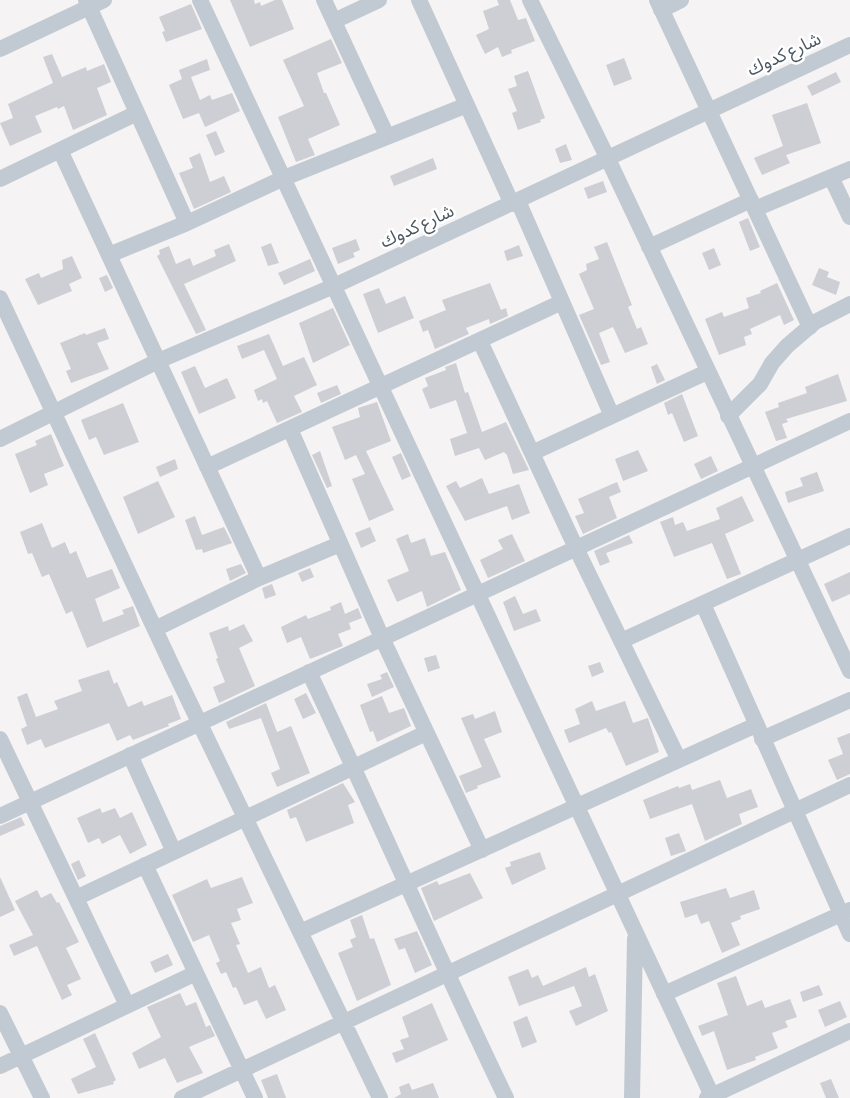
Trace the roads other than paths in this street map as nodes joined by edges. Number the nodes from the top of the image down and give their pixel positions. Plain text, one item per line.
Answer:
1 (104, 0) edge
2 (200, 0) edge
3 (324, 0) edge
4 (379, 0) edge
5 (418, 0) edge
6 (530, 0) edge
7 (681, 0) edge
8 (88, 4) edge
9 (659, 5) edge
10 (334, 21) junction
11 (850, 45) edge
12 (0, 48) edge
13 (466, 105) junction
14 (710, 111) junction
15 (137, 113) junction
16 (387, 136) junction
17 (60, 150) junction
18 (608, 159) junction
19 (850, 169) edge
20 (831, 177) junction
21 (284, 178) junction
22 (0, 179) edge
23 (515, 202) junction
24 (753, 205) junction
25 (850, 217) edge
26 (187, 223) junction
27 (650, 247) junction
28 (109, 255) junction
29 (334, 286) junction
30 (0, 298) edge
31 (562, 302) junction
32 (850, 304) edge
33 (810, 327) junction
34 (480, 340) junction
35 (158, 361) junction
36 (708, 372) junction
37 (381, 387) junction
38 (53, 414) junction
39 (612, 416) junction
40 (728, 416) junction
41 (850, 421) edge
42 (290, 429) junction
43 (0, 438) edge
44 (532, 453) junction
45 (752, 466) junction
46 (207, 467) junction
47 (850, 536) edge
48 (340, 544) junction
49 (576, 548) junction
50 (797, 560) junction
51 (259, 578) junction
52 (478, 594) junction
53 (703, 604) junction
54 (155, 629) junction
55 (382, 638) junction
56 (621, 641) junction
57 (850, 671) edge
58 (309, 672) junction
59 (850, 700) edge
60 (200, 723) junction
61 (759, 732) junction
62 (426, 733) junction
63 (0, 740) edge
64 (130, 756) junction
65 (679, 760) junction
66 (354, 767) junction
67 (850, 785) edge
68 (30, 802) junction
69 (576, 806) junction
70 (795, 811) junction
71 (0, 816) edge
72 (245, 818) junction
73 (482, 850) junction
74 (174, 852) junction
75 (146, 865) junction
76 (406, 884) junction
77 (617, 894) junction
78 (76, 898) junction
79 (846, 912) edge
80 (300, 932) junction
81 (636, 934) junction
82 (850, 934) edge
83 (196, 973) junction
84 (446, 974) junction
85 (664, 994) junction
86 (127, 1005) junction
87 (0, 1013) edge
88 (343, 1022) junction
89 (850, 1031) edge
90 (20, 1056) junction
91 (0, 1066) edge
92 (241, 1070) junction
93 (711, 1097) edge
94 (42, 1098) edge
95 (182, 1098) edge
96 (255, 1098) edge
97 (380, 1098) edge
98 (506, 1098) edge
99 (632, 1098) edge

1 - 8 street
2 - 21 street
3 - 10 street
4 - 10 street
5 - 13 street
6 - 18 street
7 - 9 street
8 - 12 street
8 - 15 street
9 - 14 street
10 - 16 street
11 - 14 street, شارع كدوك
13 - 16 street
13 - 23 street
14 - 18 street, شارع كدوك
14 - 24 street
15 - 17 street
15 - 26 street
16 - 21 street
17 - 22 street
17 - 28 street
18 - 23 street, شارع كدوك
18 - 27 street
19 - 20 street
20 - 24 street
20 - 25 street
21 - 26 street
21 - 29 street
23 - 29 street, شارع كدوك
23 - 31 street
24 - 27 street
24 - 33 street
26 - 28 street
27 - 36 street
28 - 35 street
29 - 35 street, شارع كدوك
29 - 37 street
30 - 38 street
31 - 34 street
31 - 39 street
32 - 33 street
33 - 40 street
34 - 37 street
34 - 44 street
35 - 38 street, شارع كدوك
35 - 46 street
36 - 39 street
36 - 40 street
37 - 42 street
37 - 52 street
38 - 43 street, شارع كدوك
38 - 54 street
39 - 44 street
40 - 45 street
41 - 45 street
42 - 46 street
42 - 48 street
44 - 49 street
45 - 49 street
45 - 50 street
46 - 51 street
47 - 50 street
48 - 51 street
48 - 55 street
49 - 52 street
49 - 56 street
50 - 53 street
50 - 57 street
51 - 54 street
52 - 55 street
52 - 69 street
53 - 56 street
53 - 61 street
54 - 60 street
55 - 58 street
55 - 62 street
56 - 65 street
58 - 60 street
58 - 66 street
59 - 61 street
60 - 64 street
60 - 72 street
61 - 65 street
61 - 70 street
62 - 66 street
62 - 73 street
63 - 68 street
64 - 68 street
64 - 74 street
65 - 69 street
66 - 72 street
66 - 76 street
67 - 70 street
68 - 71 street
68 - 78 street
69 - 73 street
69 - 77 street
70 - 77 street
70 - 79 street
72 - 74 street
72 - 80 street
73 - 76 street
74 - 75 street
75 - 78 street
75 - 83 street
76 - 80 street
76 - 84 street
77 - 81 street
77 - 84 street
78 - 86 street
79 - 82 street
79 - 85 street
80 - 88 street
81 - 85 street
81 - 99 street
83 - 86 street
83 - 92 street
84 - 88 street
84 - 98 street
85 - 93 street
86 - 90 street
87 - 90 street
88 - 92 street
88 - 97 street
89 - 93 street
90 - 91 street
90 - 94 street
92 - 95 street
92 - 96 street

